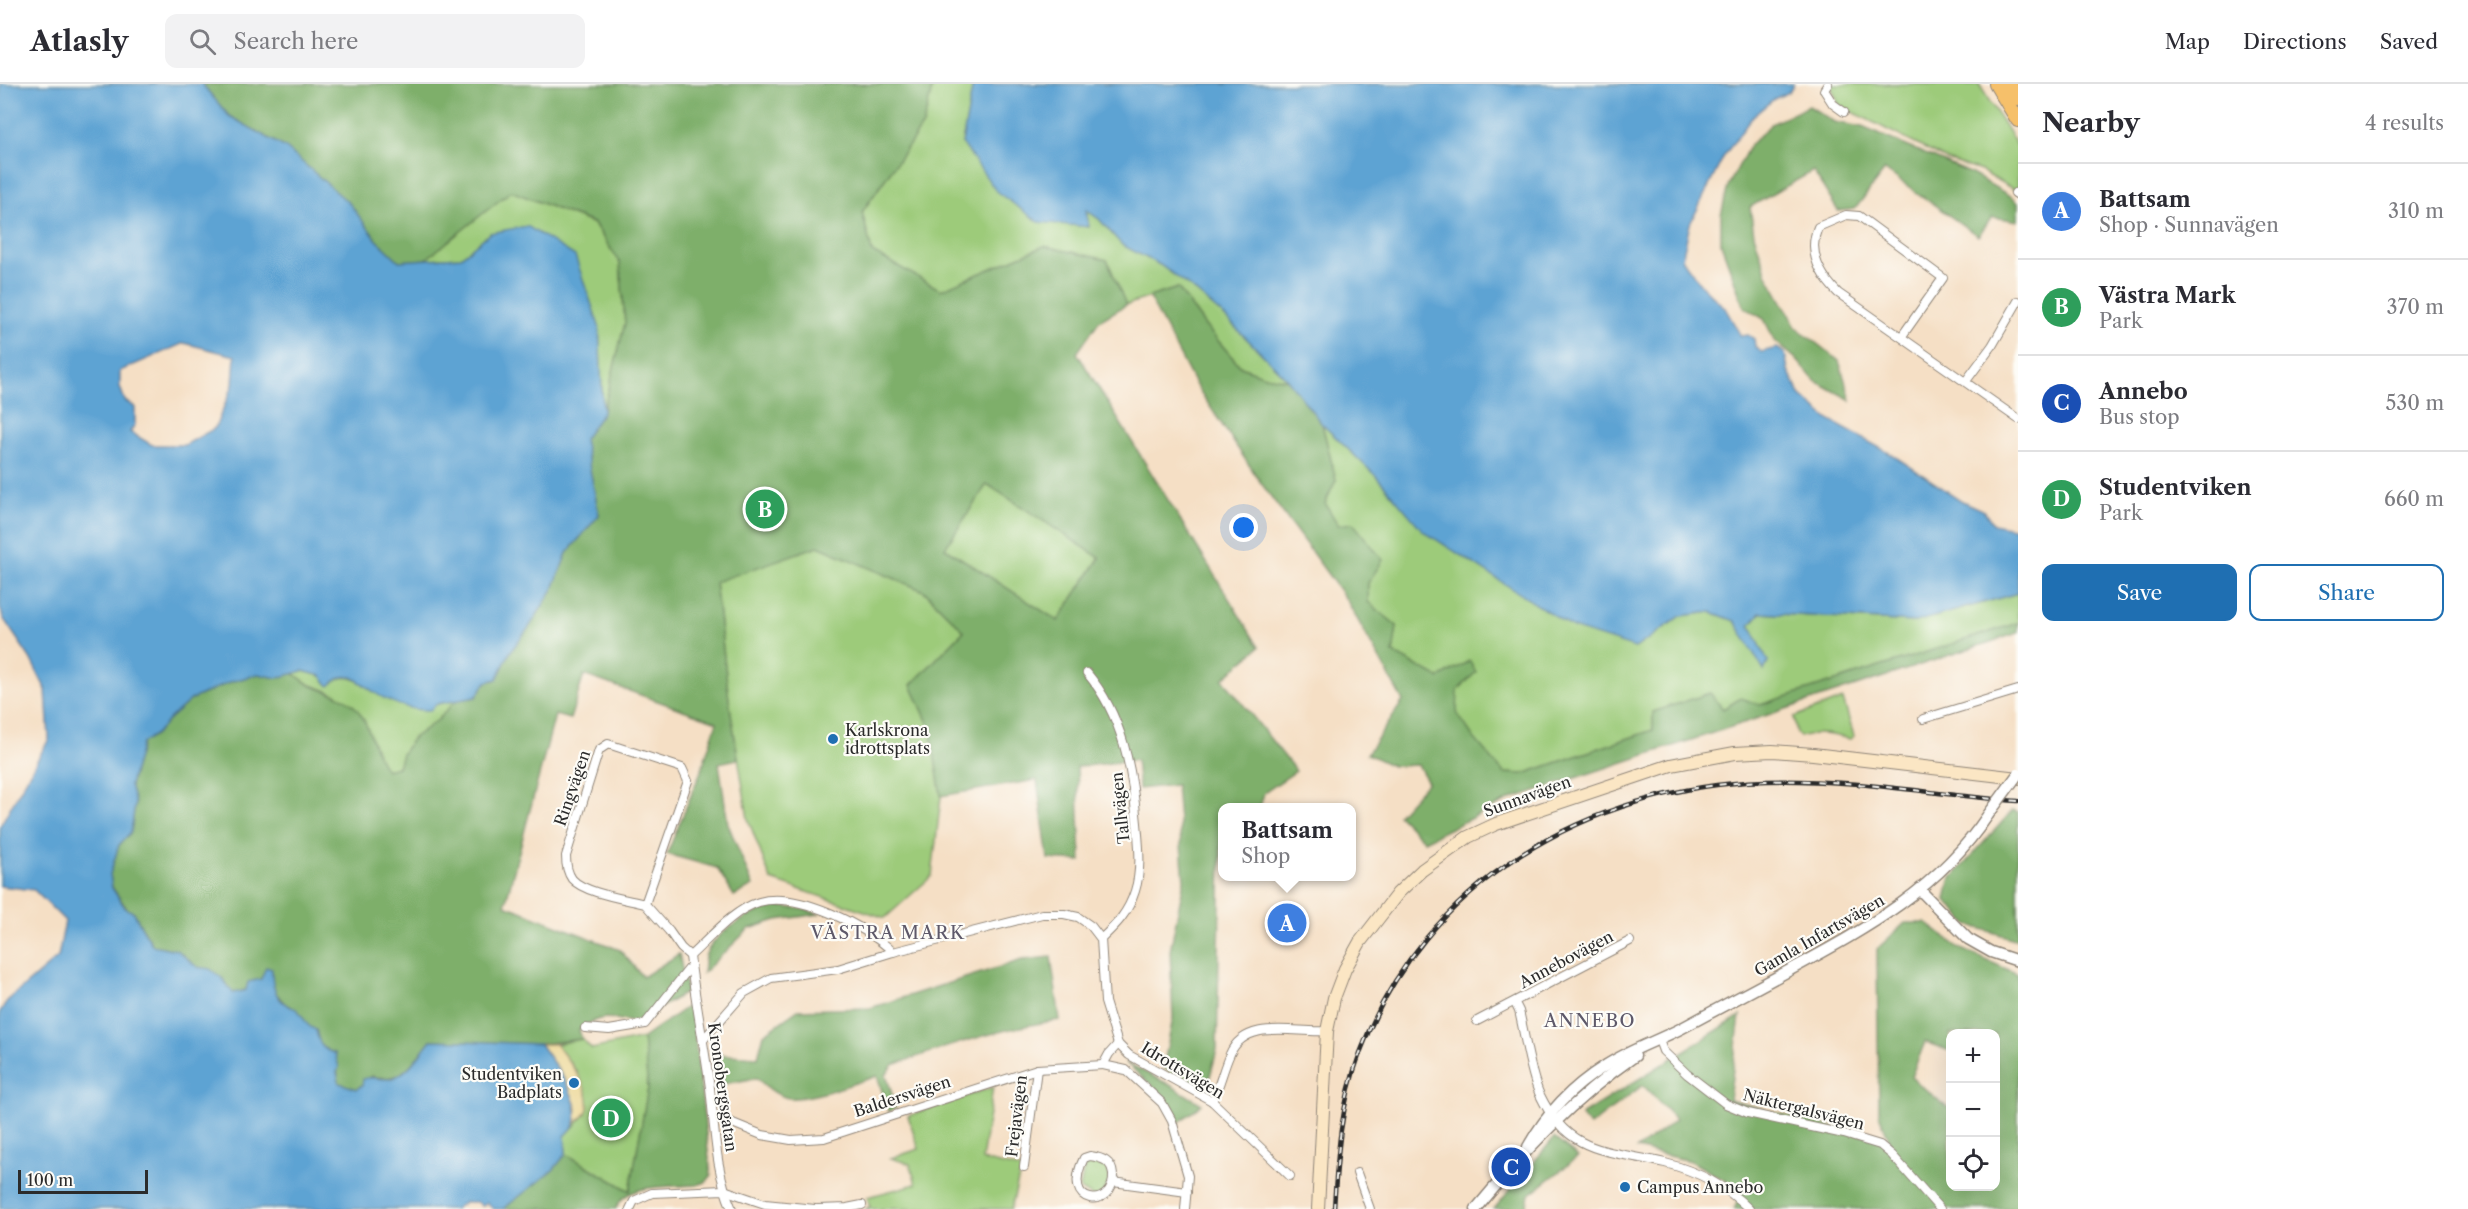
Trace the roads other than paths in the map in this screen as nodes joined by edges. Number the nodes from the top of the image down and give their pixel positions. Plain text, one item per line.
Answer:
1 (1828, 84) edge
2 (1996, 84) edge
3 (2009, 84) edge
4 (2018, 98) edge
5 (1844, 111) dead end
6 (2018, 120) edge
7 (2018, 301) edge
8 (1902, 336) junction
9 (1966, 381) junction
10 (2018, 419) edge
11 (1087, 673) dead end
12 (2018, 690) edge
13 (1923, 719) dead end
14 (2018, 776) edge
15 (1920, 890) junction
16 (645, 904) junction
17 (1101, 939) junction
18 (1630, 941) dead end
19 (893, 952) junction
20 (690, 956) junction
21 (2018, 962) edge
22 (691, 966) junction
23 (1515, 1003) junction
24 (1477, 1020) dead end
25 (585, 1028) dead end
26 (1327, 1031) junction
27 (703, 1040) junction
28 (1659, 1040) junction
29 (1118, 1044) junction
30 (1103, 1065) junction
31 (1037, 1069) junction
32 (1212, 1101) junction
33 (713, 1115) junction
34 (1554, 1116) junction
35 (1024, 1167) dead end
36 (1357, 1173) dead end
37 (1290, 1176) dead end
38 (1113, 1182) junction
39 (724, 1190) junction
40 (1187, 1192) junction
41 (862, 1205) dead end
42 (630, 1208) edge
43 (732, 1209) edge
44 (817, 1209) edge
45 (848, 1209) edge
46 (1185, 1209) edge
47 (1318, 1209) edge
48 (1370, 1209) edge
49 (1476, 1209) edge
50 (1749, 1209) edge
51 (1940, 1209) edge

1 - 5 street
2 - 6 highway
3 - 4 highway
7 - 9 street
8 - 8 street
8 - 9 street
9 - 10 street
11 - 17 street, Tallvägen
12 - 13 street
14 - 15 street, Gamla Infartsvägen, bridge
14 - 26 main road, Sunnavägen
15 - 21 street
15 - 28 street, Gamla Infartsvägen
16 - 16 street, Ringvägen
16 - 20 street
17 - 19 street
17 - 29 street, Idrottsvägen
18 - 23 street, Annebovägen
19 - 20 street
19 - 27 street
20 - 22 street
22 - 25 street
22 - 27 street, Kronobergsgatan
23 - 24 street, Annebovägen
23 - 34 street, Annebovägen
26 - 32 street
26 - 47 main road, Sunnavägen
27 - 33 street, Kronobergsgatan
28 - 34 street, Gamla Infartsvägen
28 - 51 street, Näktergalsvägen
29 - 30 street
29 - 32 street, Idrottsvägen
30 - 31 street, Baldersvägen
30 - 40 street
31 - 33 street, Baldersvägen
31 - 35 street, Frejavägen
32 - 37 street, Idrottsvägen
33 - 39 street, Kronobergsgatan
34 - 49 street, Gamla Infartsvägen
34 - 50 street, Annebovägen
36 - 48 street
38 - 38 street
38 - 40 street
39 - 42 street
39 - 43 street, Kronobergsgatan
39 - 44 street
40 - 46 street
41 - 45 street
44 - 45 street

